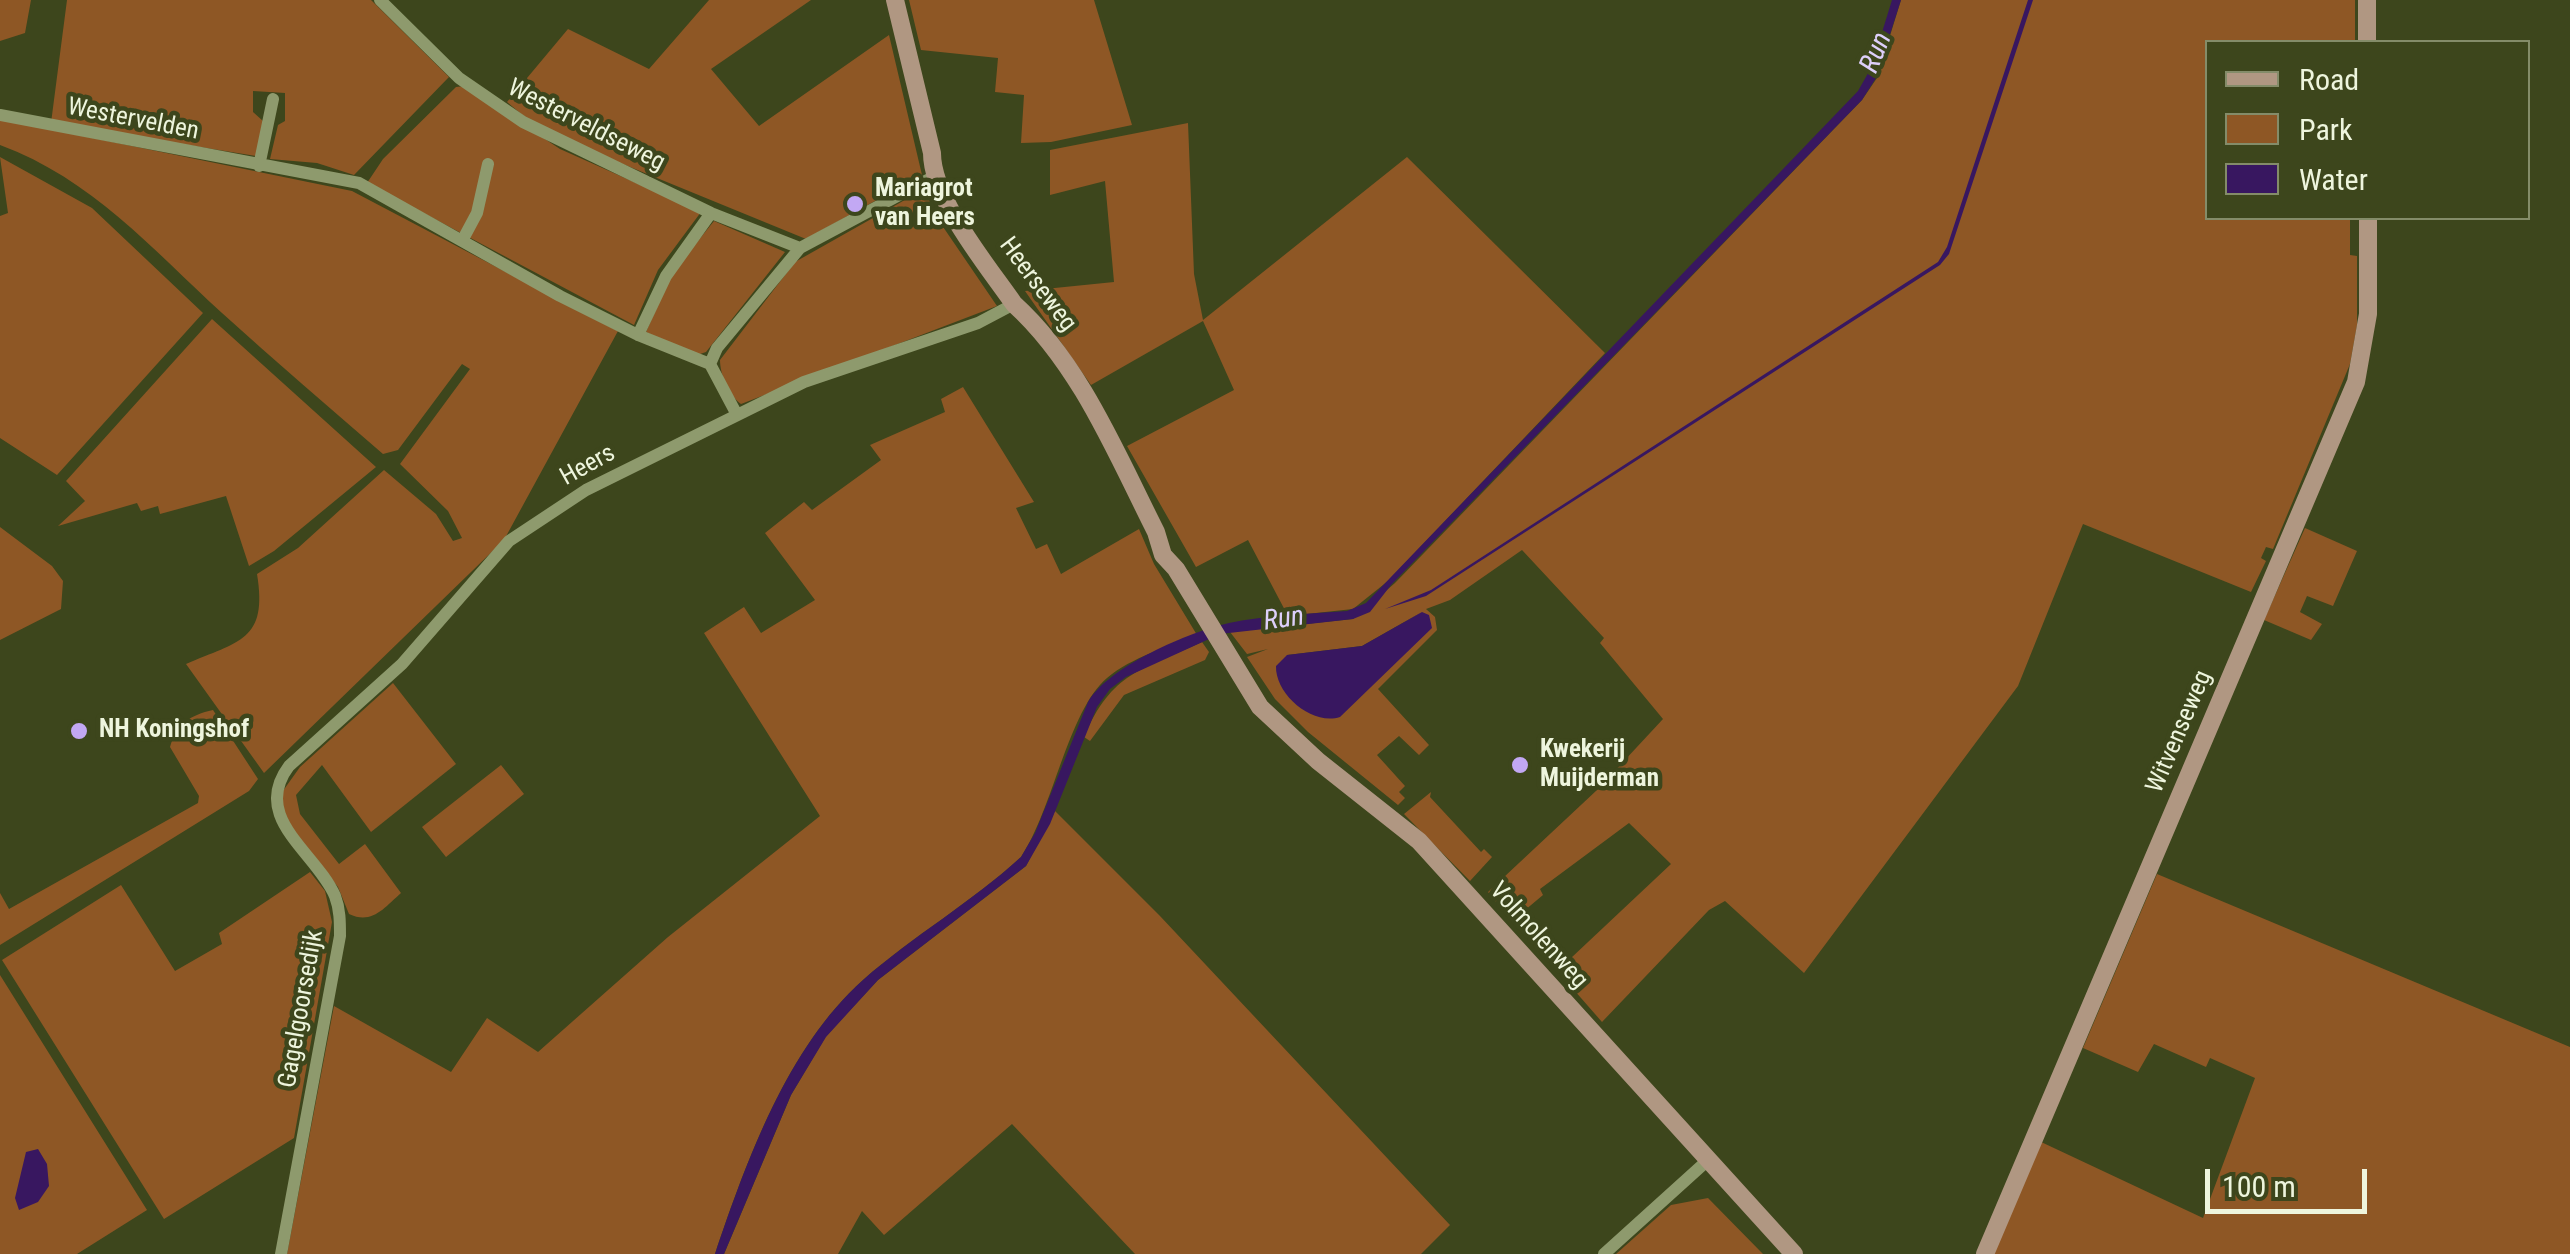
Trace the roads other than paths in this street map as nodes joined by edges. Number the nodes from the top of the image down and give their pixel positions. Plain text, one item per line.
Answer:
1 (380, 0) edge
2 (895, 0) edge
3 (2367, 0) edge
4 (2367, 40) edge
5 (274, 99) dead end
6 (0, 115) edge
7 (488, 164) dead end
8 (258, 166) junction
9 (934, 177) junction
10 (711, 213) junction
11 (2368, 220) edge
12 (462, 241) junction
13 (800, 248) junction
14 (1014, 304) junction
15 (638, 335) junction
16 (710, 364) junction
17 (736, 413) junction
18 (1234, 666) joint
19 (273, 787) joint
20 (1708, 1160) junction
21 (281, 1254) edge
22 (1604, 1254) edge
23 (1794, 1254) edge
24 (1985, 1254) edge

1 - 10 street, Westerveldseweg
2 - 9 street, Heerseweg
3 - 4 street
5 - 8 street
6 - 8 street, Westervelden
7 - 12 street
8 - 12 street, Westervelden
9 - 13 street
9 - 14 street, Heerseweg
10 - 13 street, Westerveldseweg
10 - 15 street
11 - 24 street, Witvenseweg
12 - 15 street, Westervelden
13 - 16 street
14 - 17 street, Heers
14 - 18 street, Heerseweg
15 - 16 street, Westervelden
16 - 17 street
17 - 19 street, Heers
18 - 20 street, Volmolenweg
19 - 21 street, Gagelgoorsedijk
20 - 22 street
20 - 23 street, Volmolenweg

